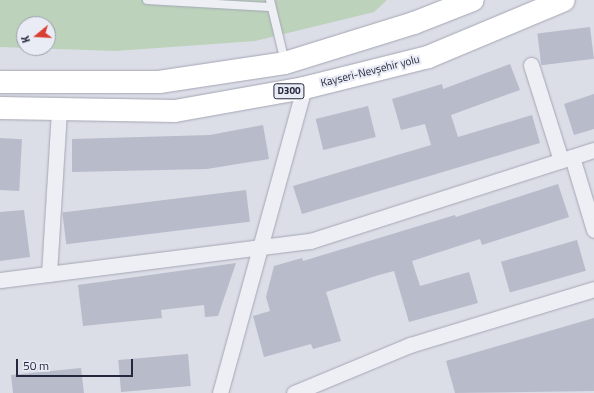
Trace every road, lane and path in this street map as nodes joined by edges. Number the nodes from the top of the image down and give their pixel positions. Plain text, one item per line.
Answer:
1 (147, 0) edge
2 (473, 0) edge
3 (564, 0) edge
4 (269, 3) edge
5 (285, 63) junction
6 (531, 65) dead end
7 (0, 82) edge
8 (304, 88) junction
9 (0, 108) edge
10 (58, 109) junction
11 (594, 150) edge
12 (566, 158) junction
13 (594, 230) edge
14 (260, 248) junction
15 (49, 274) junction
16 (0, 280) edge
17 (594, 289) edge
18 (220, 393) edge
19 (294, 393) edge

1 - 4 lane
2 - 5 highway
3 - 8 highway, Kayseri-Nevşehir yolu / D300
4 - 5 lane
5 - 7 highway
6 - 12 street
8 - 10 highway, Kayseri-Nevşehir yolu / D300
8 - 14 street
9 - 10 highway, Kayseri-Nevşehir yolu / D300
10 - 15 street
11 - 12 street
12 - 13 street
12 - 14 street
14 - 15 street
14 - 18 street
15 - 16 street
17 - 19 street

